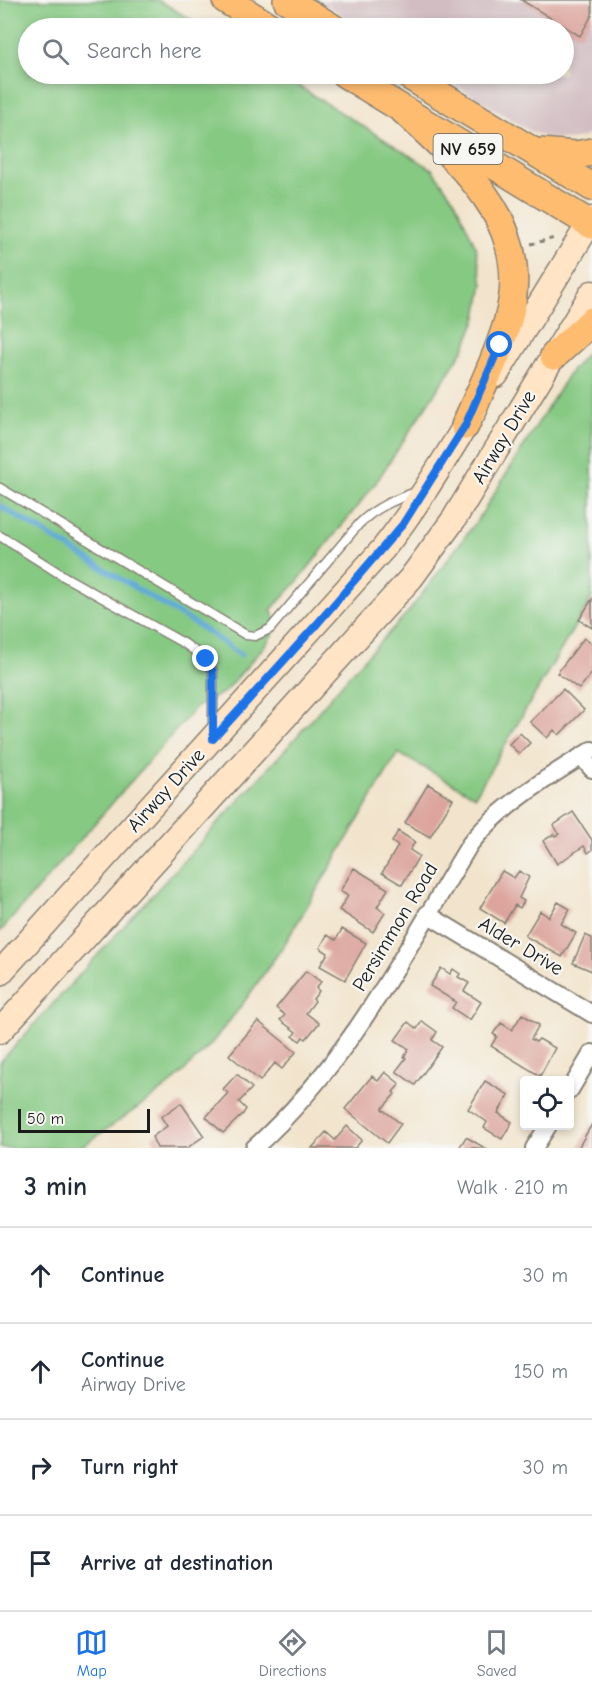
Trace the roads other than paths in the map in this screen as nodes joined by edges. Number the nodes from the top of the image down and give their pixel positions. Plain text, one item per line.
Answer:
1 (226, 0) edge
2 (286, 0) edge
3 (256, 18) edge
4 (316, 18) edge
5 (361, 84) edge
6 (422, 84) edge
7 (402, 109) junction
8 (533, 152) junction
9 (592, 152) edge
10 (592, 187) edge
11 (591, 222) edge
12 (592, 293) edge
13 (592, 321) edge
14 (554, 356) junction
15 (465, 426) junction
16 (0, 488) edge
17 (426, 489) junction
18 (0, 536) edge
19 (213, 739) junction
20 (589, 759) edge
21 (427, 914) junction
22 (0, 973) edge
23 (592, 1014) edge
24 (0, 1031) edge
25 (592, 1053) edge
26 (574, 1083) edge
27 (545, 1130) edge
28 (254, 1148) edge
29 (534, 1148) edge

1 - 3 main road
2 - 4 main road
5 - 7 main road, NV 659
6 - 8 main road, NV 659
7 - 11 main road, NV 659
7 - 15 main road
8 - 9 main road
8 - 10 main road, NV 659
11 - 15 main road, Airway Drive
12 - 14 main road, Airway Drive
13 - 14 main road
14 - 24 main road, Airway Drive
15 - 17 main road, Airway Drive
16 - 17 lane
17 - 19 main road, Airway Drive
18 - 19 lane
19 - 22 main road, Airway Drive
20 - 21 street, Persimmon Road
21 - 23 street, Alder Drive
21 - 28 street, Persimmon Road
25 - 26 street
27 - 29 street

